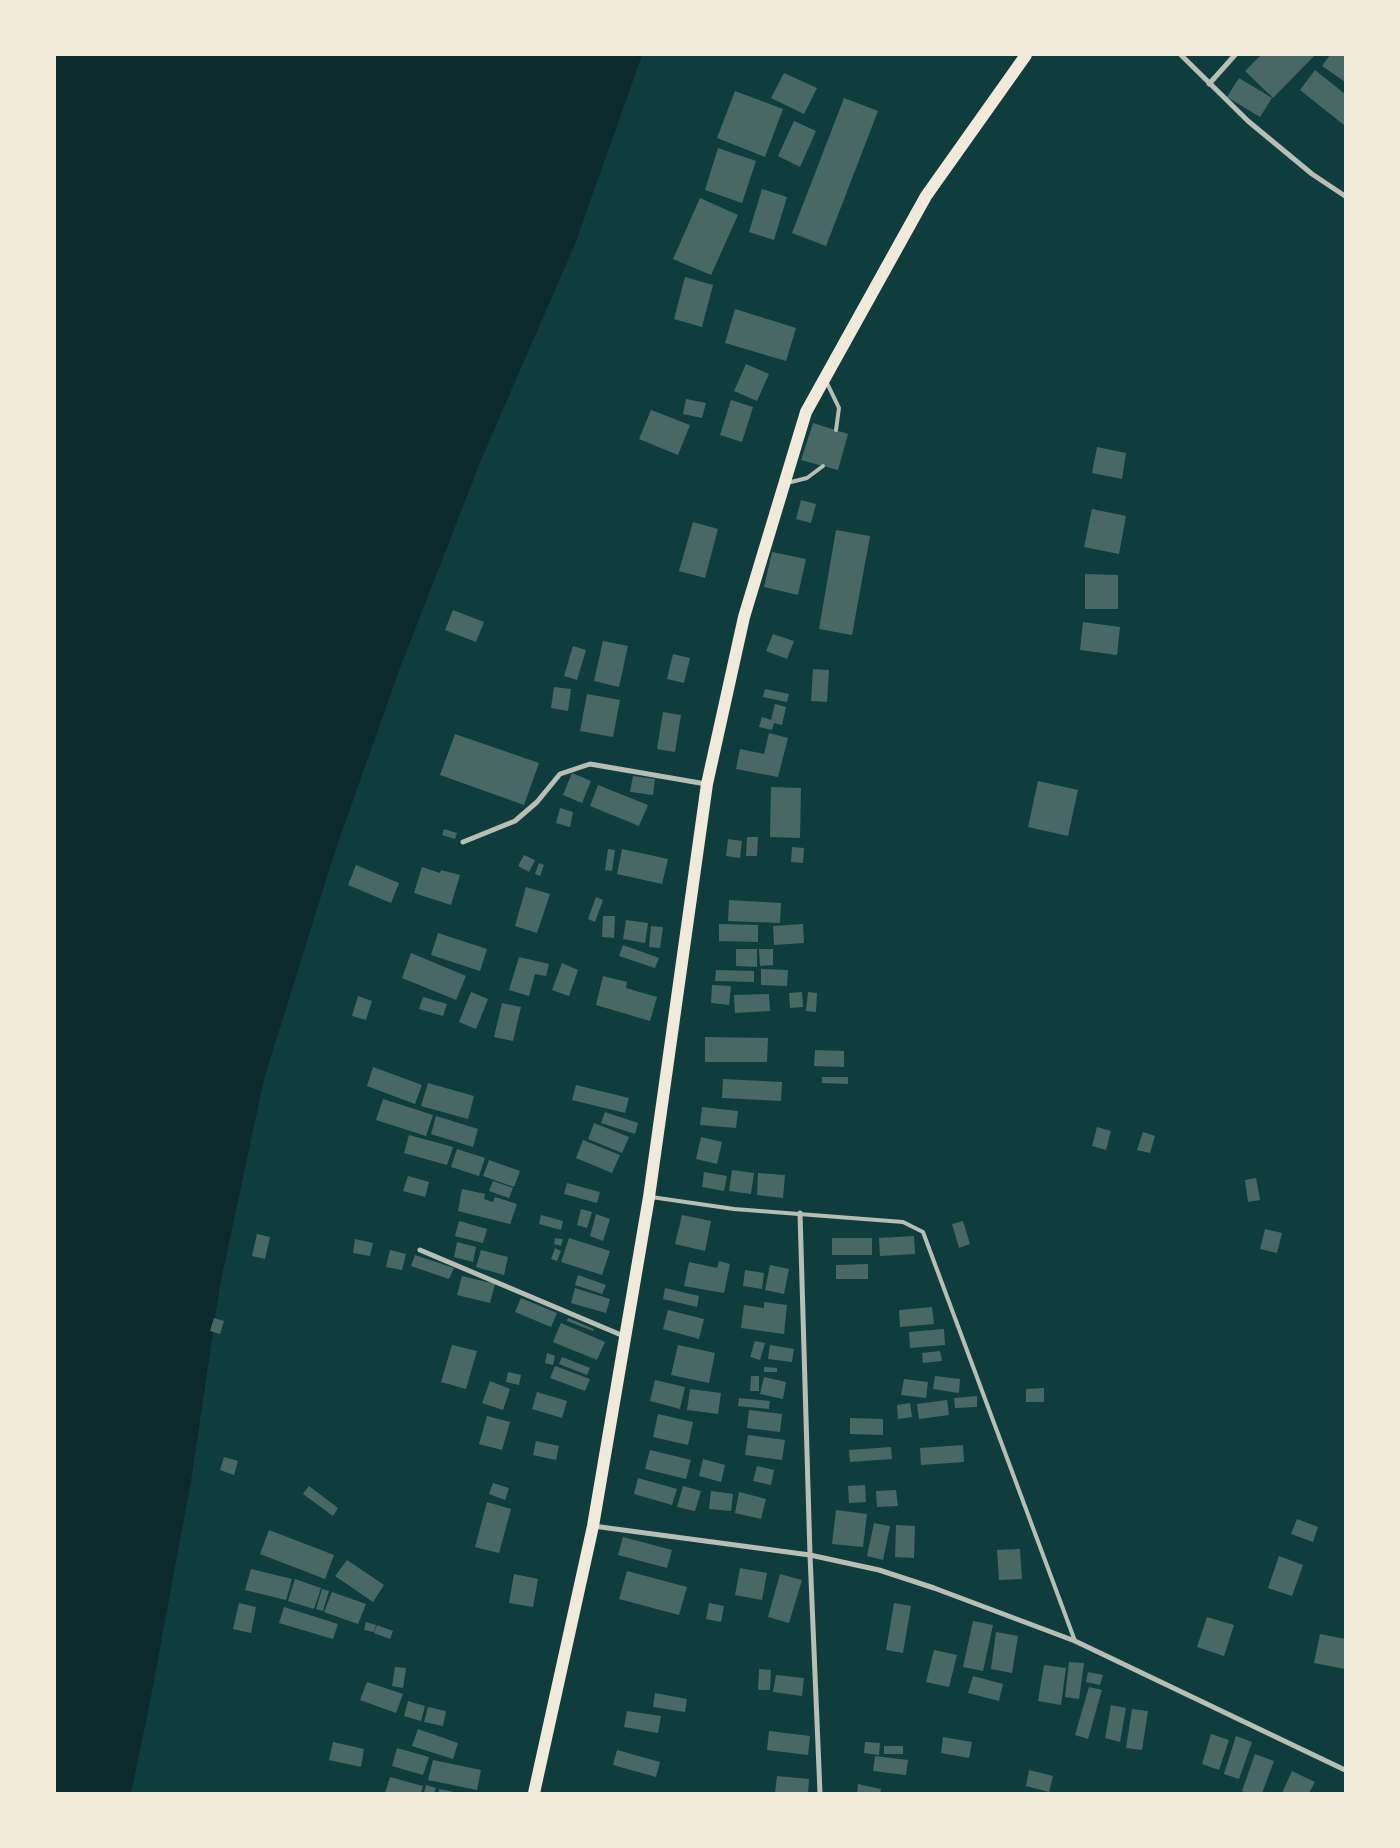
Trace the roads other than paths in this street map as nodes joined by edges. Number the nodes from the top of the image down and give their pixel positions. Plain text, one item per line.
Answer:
1 (1026, 55) edge
2 (1181, 55) edge
3 (1235, 55) edge
4 (1210, 84) junction
5 (1345, 196) edge
6 (825, 379) junction
7 (836, 430) dead end
8 (823, 466) dead end
9 (784, 483) junction
10 (707, 784) junction
11 (463, 842) dead end
12 (649, 1197) junction
13 (800, 1213) junction
14 (420, 1250) dead end
15 (626, 1337) junction
16 (593, 1526) junction
17 (810, 1556) junction
18 (1075, 1642) junction
19 (1345, 1770) edge
20 (534, 1793) edge
21 (820, 1793) edge

1 - 6 main road
2 - 4 street
3 - 4 street
4 - 5 street
6 - 7 lane
6 - 9 main road
8 - 9 lane
9 - 10 main road
10 - 11 street
10 - 12 main road
12 - 13 lane
12 - 15 main road
13 - 17 street
13 - 18 lane
14 - 15 street
15 - 16 main road
16 - 17 street
16 - 20 main road
17 - 18 street
17 - 21 street
18 - 19 street

